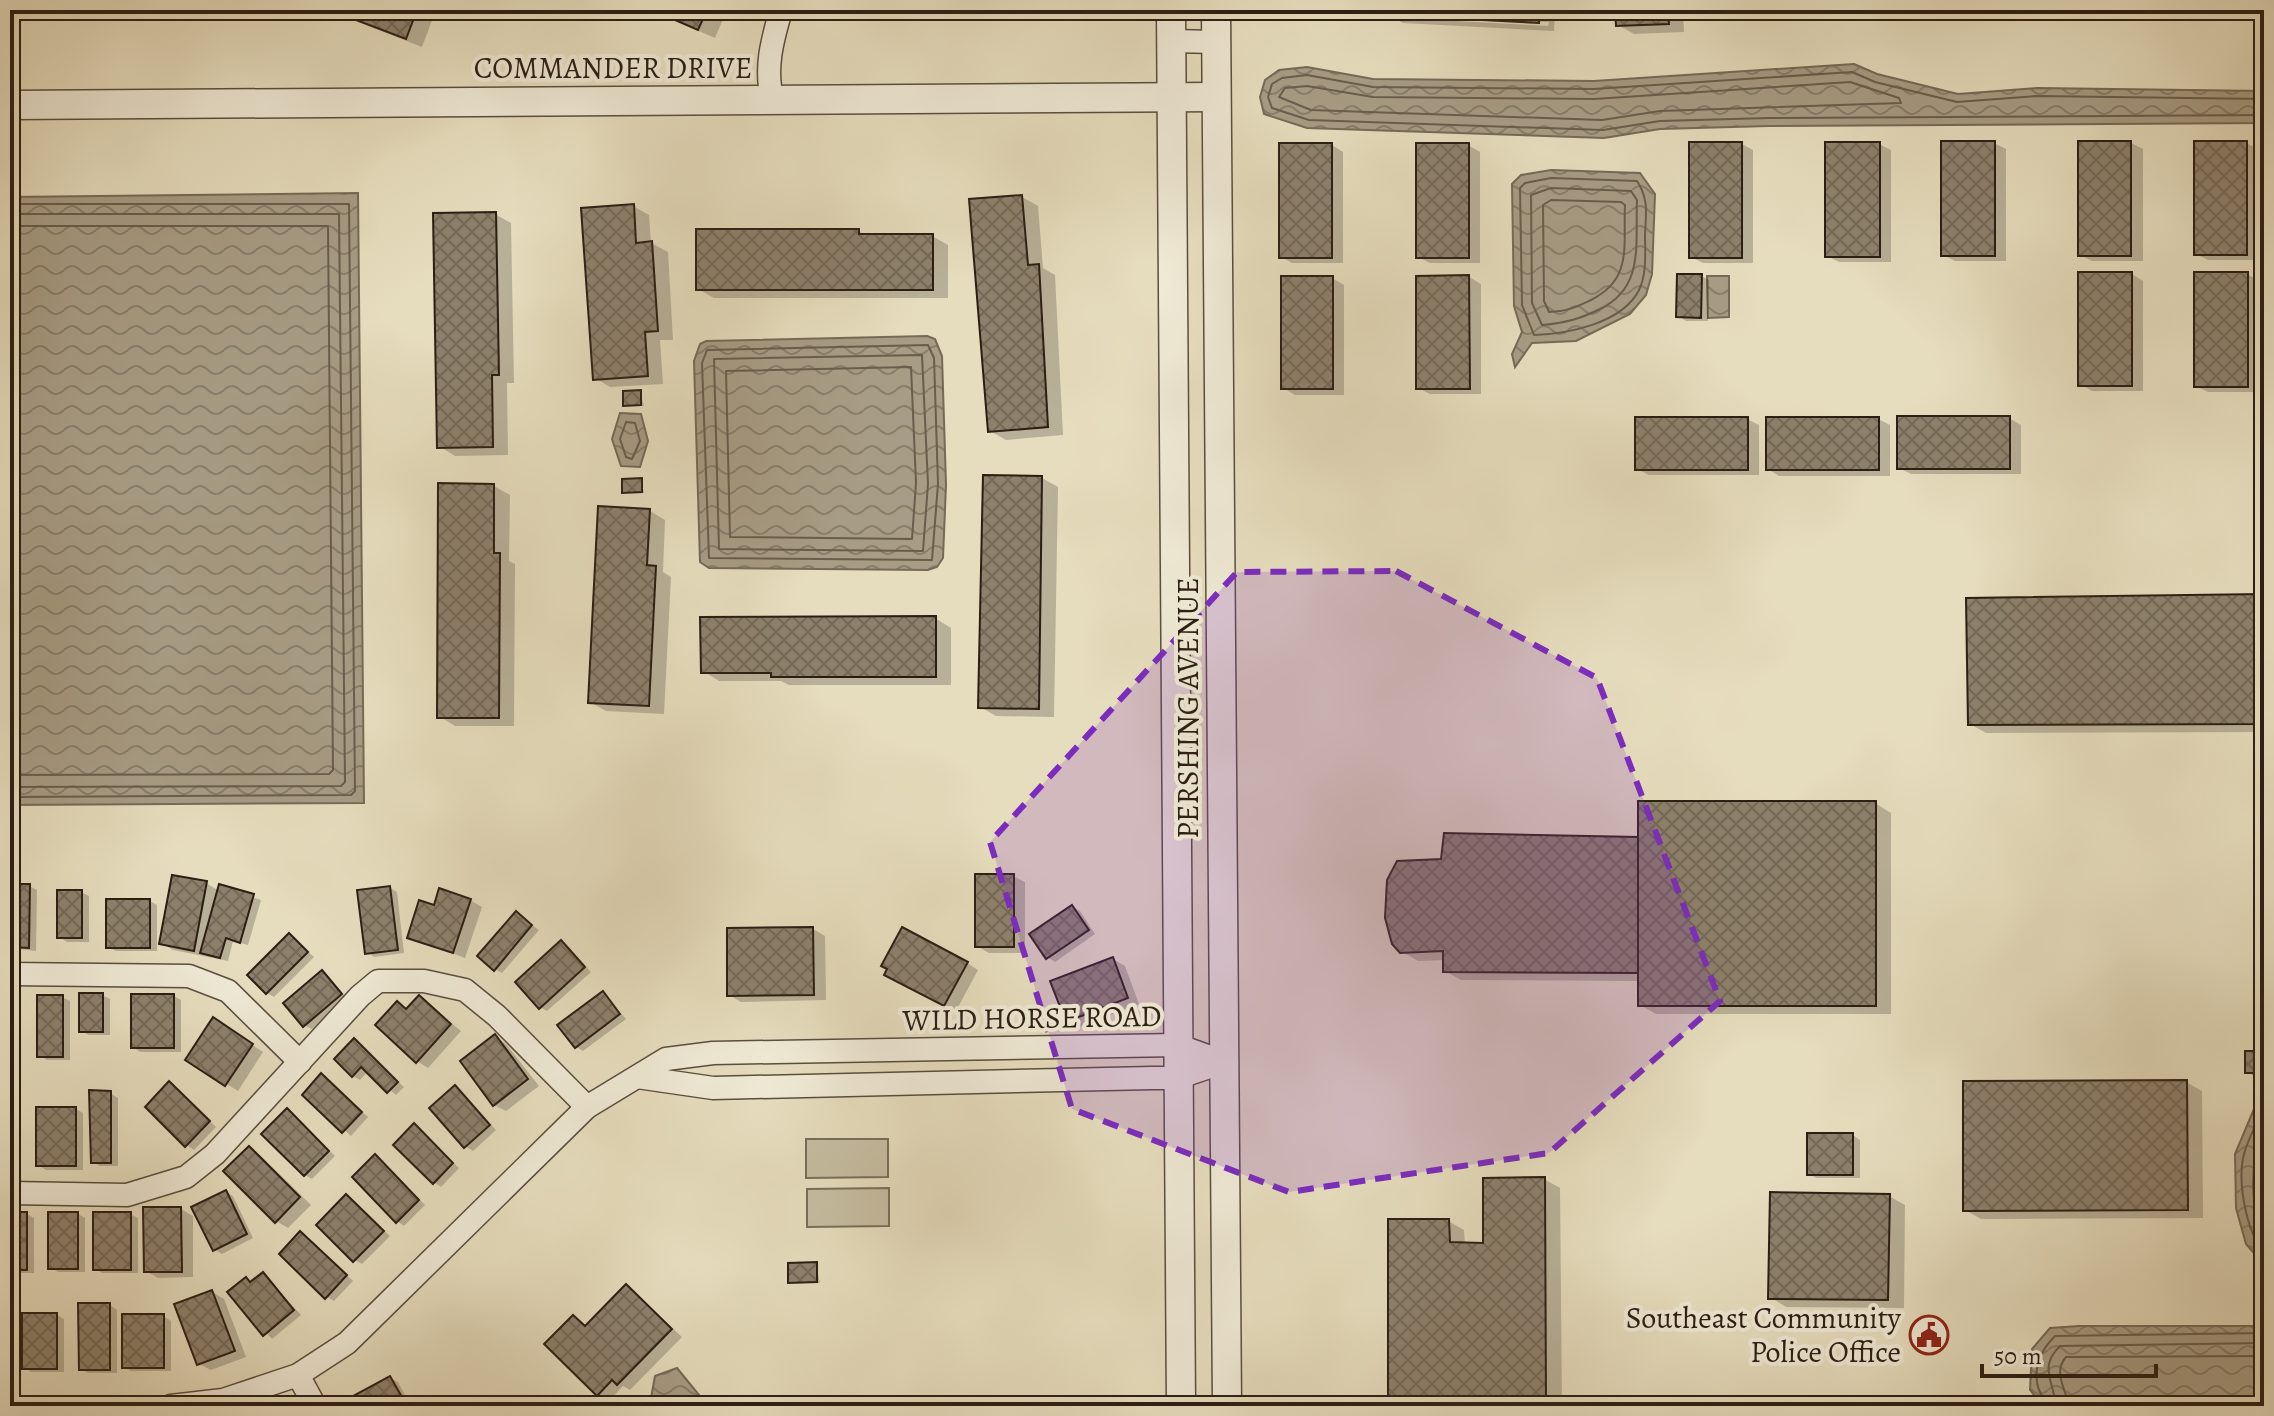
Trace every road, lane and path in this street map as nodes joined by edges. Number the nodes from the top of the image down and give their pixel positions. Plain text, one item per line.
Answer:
1 (781, 10) edge
2 (1171, 10) edge
3 (1216, 10) edge
4 (1171, 41) junction
5 (1216, 42) junction
6 (1216, 97) junction
7 (1171, 98) junction
8 (773, 101) junction
9 (10, 105) edge
10 (10, 974) edge
11 (1177, 1045) junction
12 (300, 1062) junction
13 (1224, 1062) junction
14 (637, 1077) junction
15 (1177, 1078) junction
16 (587, 1107) junction
17 (10, 1193) edge
18 (298, 1375) junction
19 (171, 1406) edge
20 (315, 1406) edge
21 (1181, 1406) edge
22 (1227, 1406) edge

1 - 8 street
2 - 4 street, PERSHING AVENUE
3 - 5 street, PERSHING AVENUE
4 - 5 street
4 - 7 street, PERSHING AVENUE
5 - 6 street, PERSHING AVENUE
6 - 7 street, COMMANDER DRIVE
6 - 13 street, PERSHING AVENUE
7 - 8 street, COMMANDER DRIVE
7 - 11 street, PERSHING AVENUE
8 - 9 street, COMMANDER DRIVE
10 - 12 street
11 - 13 street, WILD HORSE ROAD
11 - 14 street, WILD HORSE ROAD
11 - 15 street, PERSHING AVENUE
12 - 16 street
12 - 17 street
13 - 15 street, WILD HORSE ROAD
13 - 22 street, PERSHING AVENUE
14 - 15 street, WILD HORSE ROAD
14 - 16 street, WILD HORSE ROAD
15 - 21 street, PERSHING AVENUE
16 - 18 street, WILD HORSE ROAD
18 - 19 street, WILD HORSE ROAD
18 - 20 street

